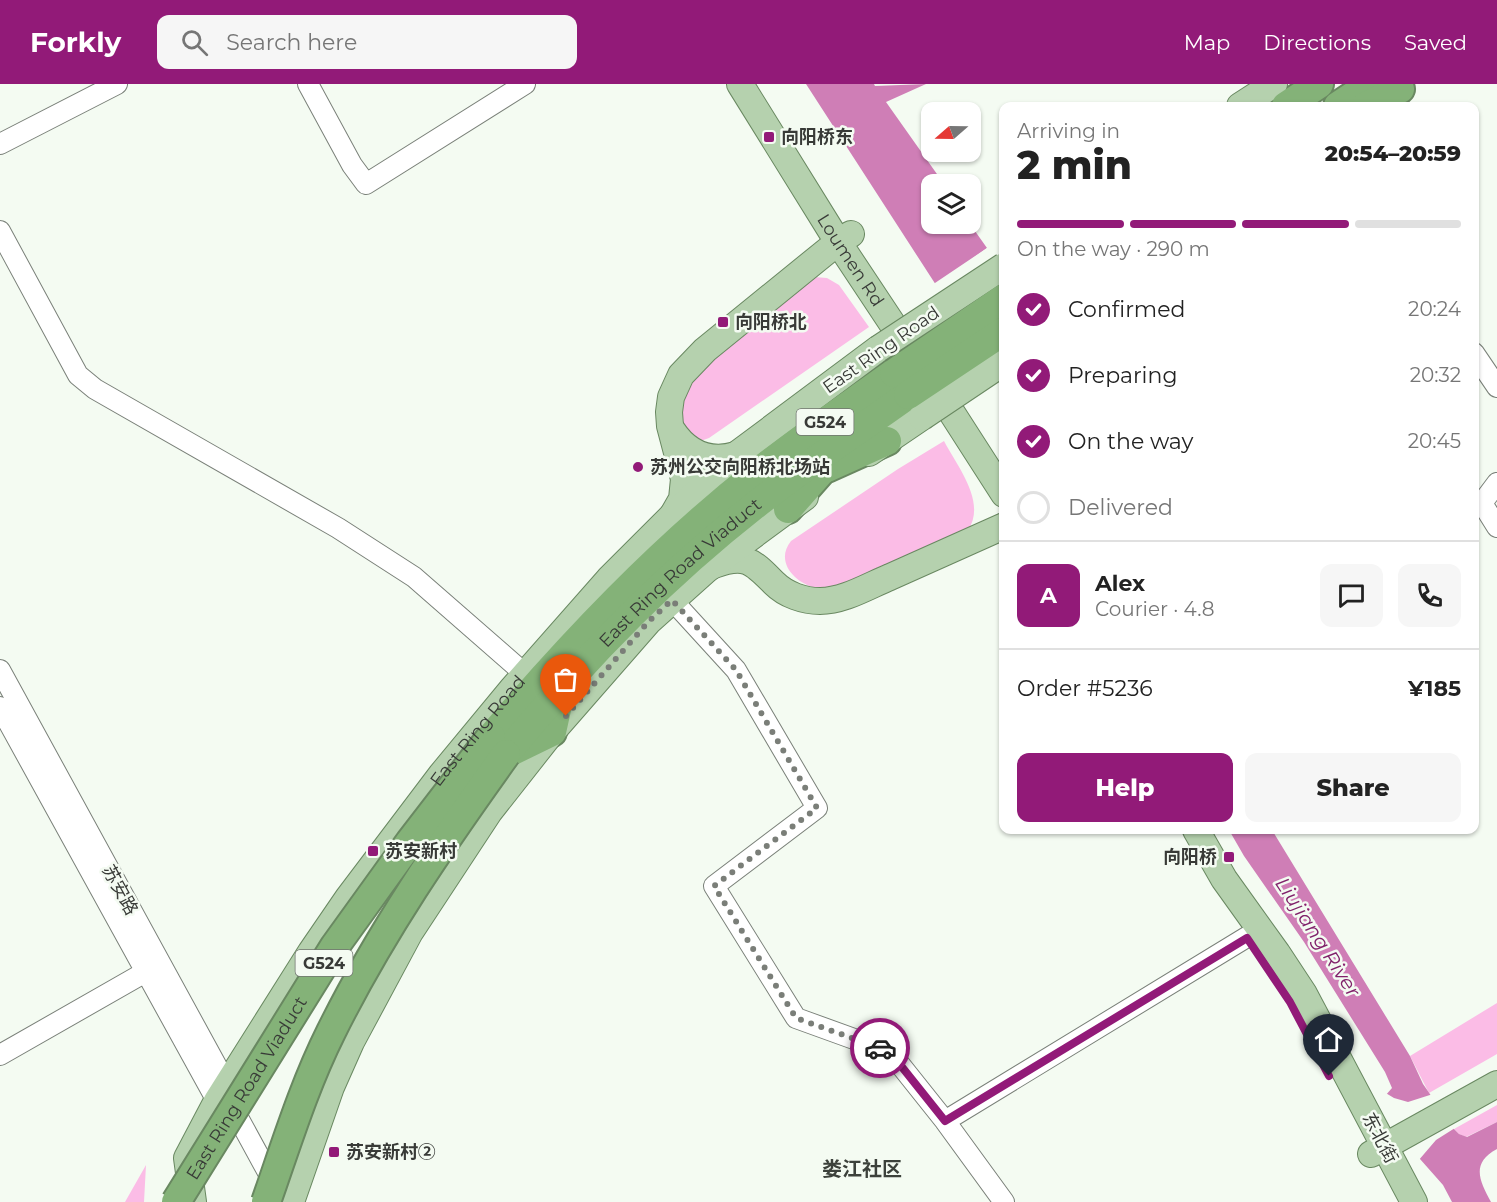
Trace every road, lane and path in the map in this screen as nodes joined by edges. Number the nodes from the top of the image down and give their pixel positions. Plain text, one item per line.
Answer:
1 (117, 84) edge
2 (308, 84) edge
3 (525, 84) edge
4 (740, 84) edge
5 (759, 84) edge
6 (1274, 84) edge
7 (1318, 84) edge
8 (1371, 84) edge
9 (1404, 86) edge
10 (1246, 102) edge
11 (1292, 102) edge
12 (1344, 102) edge
13 (1374, 102) edge
14 (1380, 102) edge
15 (0, 144) edge
16 (0, 231) edge
17 (845, 238) junction
18 (999, 269) edge
19 (999, 290) edge
20 (999, 301) edge
21 (953, 333) junction
22 (999, 334) edge
23 (1479, 360) edge
24 (999, 364) edge
25 (1497, 387) edge
26 (908, 395) junction
27 (671, 429) junction
28 (856, 432) junction
29 (887, 441) junction
30 (736, 455) junction
31 (999, 456) edge
32 (823, 470) junction
33 (1497, 483) edge
34 (999, 486) edge
35 (779, 501) junction
36 (672, 516) junction
37 (1497, 526) edge
38 (999, 528) edge
39 (706, 570) junction
40 (768, 576) junction
41 (672, 600) junction
42 (0, 670) edge
43 (525, 674) junction
44 (562, 686) junction
45 (0, 707) edge
46 (552, 732) junction
47 (498, 746) junction
48 (1180, 834) edge
49 (1198, 834) edge
50 (1253, 934) junction
51 (153, 968) junction
52 (0, 1055) edge
53 (1497, 1084) edge
54 (227, 1099) junction
55 (945, 1121) junction
56 (1378, 1150) junction
57 (176, 1202) edge
58 (193, 1202) edge
59 (266, 1202) edge
60 (284, 1202) edge
61 (291, 1202) edge
62 (1004, 1202) edge
63 (1396, 1202) edge
64 (1414, 1202) edge

1 - 15 street
2 - 3 street
4 - 17 main road, Loumen Rd
5 - 17 main road, Loumen Rd
6 - 10 main road
7 - 11 highway
8 - 12 highway
9 - 13 highway
9 - 14 main road
16 - 43 street
17 - 27 main road
17 - 31 main road, Loumen Rd
17 - 34 main road, Loumen Rd
18 - 30 main road, East Ring Road, bridge
19 - 21 highway, bridge
20 - 21 highway, East Ring Road Viaduct / G524, bridge
21 - 26 highway, East Ring Road Viaduct / G524, bridge
22 - 26 highway, East Ring Road Viaduct / G524, bridge
23 - 25 street
24 - 26 main road, bridge
26 - 28 highway, East Ring Road Viaduct / G524
26 - 29 main road
26 - 47 highway, East Ring Road Viaduct / G524
27 - 30 main road
27 - 36 main road
28 - 32 highway
28 - 35 highway, East Ring Road Viaduct / G524
29 - 32 highway
29 - 35 main road
30 - 36 main road, East Ring Road
32 - 35 highway
33 - 37 street
35 - 39 main road
35 - 40 main road
35 - 44 highway, East Ring Road Viaduct / G524
36 - 43 main road, East Ring Road
38 - 40 main road
39 - 40 main road
39 - 41 main road
41 - 46 main road
41 - 55 street
42 - 51 street, 苏安路
43 - 54 main road, East Ring Road
44 - 46 highway
44 - 47 highway, East Ring Road Viaduct / G524
45 - 51 street, 苏安路
46 - 47 highway
46 - 61 main road
47 - 57 highway, East Ring Road Viaduct / G524, bridge
47 - 59 highway, East Ring Road Viaduct / G524, bridge
48 - 50 main road
49 - 50 main road
50 - 55 street
50 - 56 main road, 东北街
51 - 52 street
51 - 54 street, 苏安路
53 - 56 main road
54 - 58 main road, East Ring Road
54 - 60 street, 苏安路
55 - 62 street
56 - 63 main road, 东北街
56 - 64 main road, 东北街

